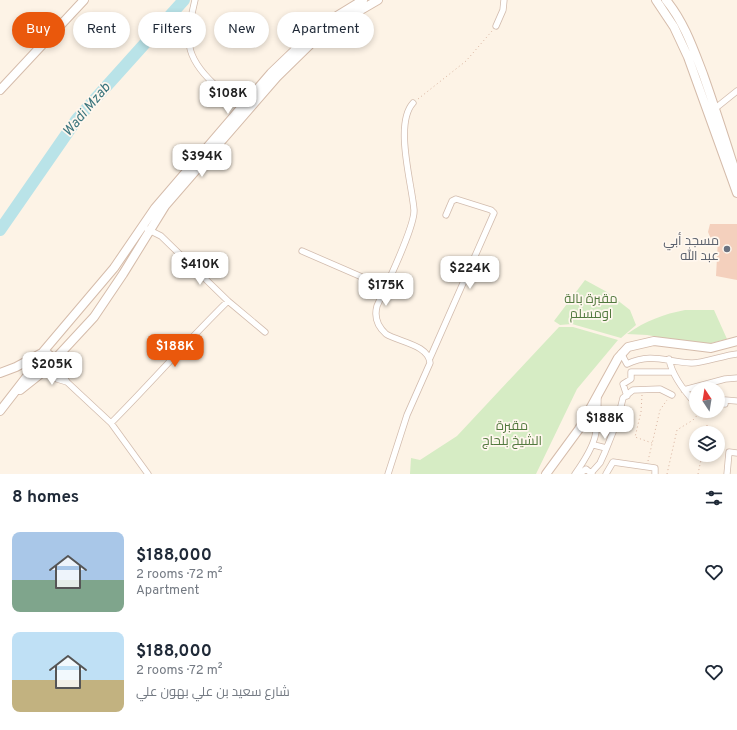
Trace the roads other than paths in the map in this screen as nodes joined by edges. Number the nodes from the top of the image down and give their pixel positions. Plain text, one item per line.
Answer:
1 (84, 0) edge
2 (195, 0) edge
3 (363, 0) edge
4 (378, 0) edge
5 (504, 0) edge
6 (656, 0) edge
7 (668, 3) edge
8 (496, 26) road end
9 (0, 90) edge
10 (737, 91) edge
11 (234, 102) junction
12 (413, 103) road end
13 (247, 106) junction
14 (712, 111) junction
15 (240, 114) junction
16 (737, 177) edge
17 (737, 193) edge
18 (446, 215) dead end
19 (141, 227) junction
20 (150, 230) junction
21 (302, 250) dead end
22 (114, 268) junction
23 (123, 274) junction
24 (385, 286) junction
25 (228, 301) junction
26 (265, 332) dead end
27 (737, 341) edge
28 (42, 353) junction
29 (621, 353) junction
30 (737, 354) edge
31 (430, 358) junction
32 (54, 359) junction
33 (669, 359) junction
34 (634, 361) junction
35 (14, 368) junction
36 (34, 368) junction
37 (44, 370) junction
38 (636, 372) junction
39 (672, 372) junction
40 (0, 373) edge
41 (737, 378) edge
42 (67, 382) junction
43 (684, 390) junction
44 (598, 394) junction
45 (12, 395) junction
46 (672, 395) road end
47 (627, 396) junction
48 (689, 396) edge
49 (725, 400) edge
50 (737, 401) edge
51 (0, 411) edge
52 (111, 423) junction
53 (594, 445) junction
54 (606, 448) junction
55 (737, 453) edge
56 (655, 471) edge
57 (576, 473) edge
58 (148, 474) edge
59 (388, 474) edge
60 (546, 474) edge
61 (591, 474) edge
62 (606, 474) edge
63 (727, 474) edge

1 - 9 main road
2 - 11 street
3 - 13 main road
4 - 13 main road
5 - 8 street
6 - 7 main road
7 - 14 main road
10 - 14 street
11 - 13 street
11 - 15 street
12 - 24 street
13 - 15 main road
14 - 16 main road
14 - 17 main road
15 - 19 main road
15 - 20 main road
18 - 31 street
19 - 20 street
19 - 22 main road
20 - 23 main road
20 - 25 street
21 - 24 street
22 - 23 main road
22 - 28 main road
23 - 32 main road
24 - 31 street
25 - 26 street
25 - 52 street
27 - 29 main road
28 - 32 main road
28 - 35 main road
28 - 36 main road
29 - 34 street
29 - 44 main road
30 - 33 street
31 - 59 street
32 - 37 main road
32 - 42 street
33 - 34 street
33 - 39 street
34 - 38 street
35 - 36 main road
35 - 40 main road
36 - 37 main road
36 - 45 main road
37 - 42 street
37 - 45 main road
38 - 39 street
38 - 47 street
39 - 43 street
41 - 43 street
42 - 52 street
43 - 48 street
44 - 53 street
44 - 60 main road
45 - 51 main road
46 - 47 street
47 - 54 street
49 - 50 street
52 - 58 street
53 - 54 street
53 - 57 street
54 - 61 street
55 - 63 street
56 - 62 street
57 - 61 street

